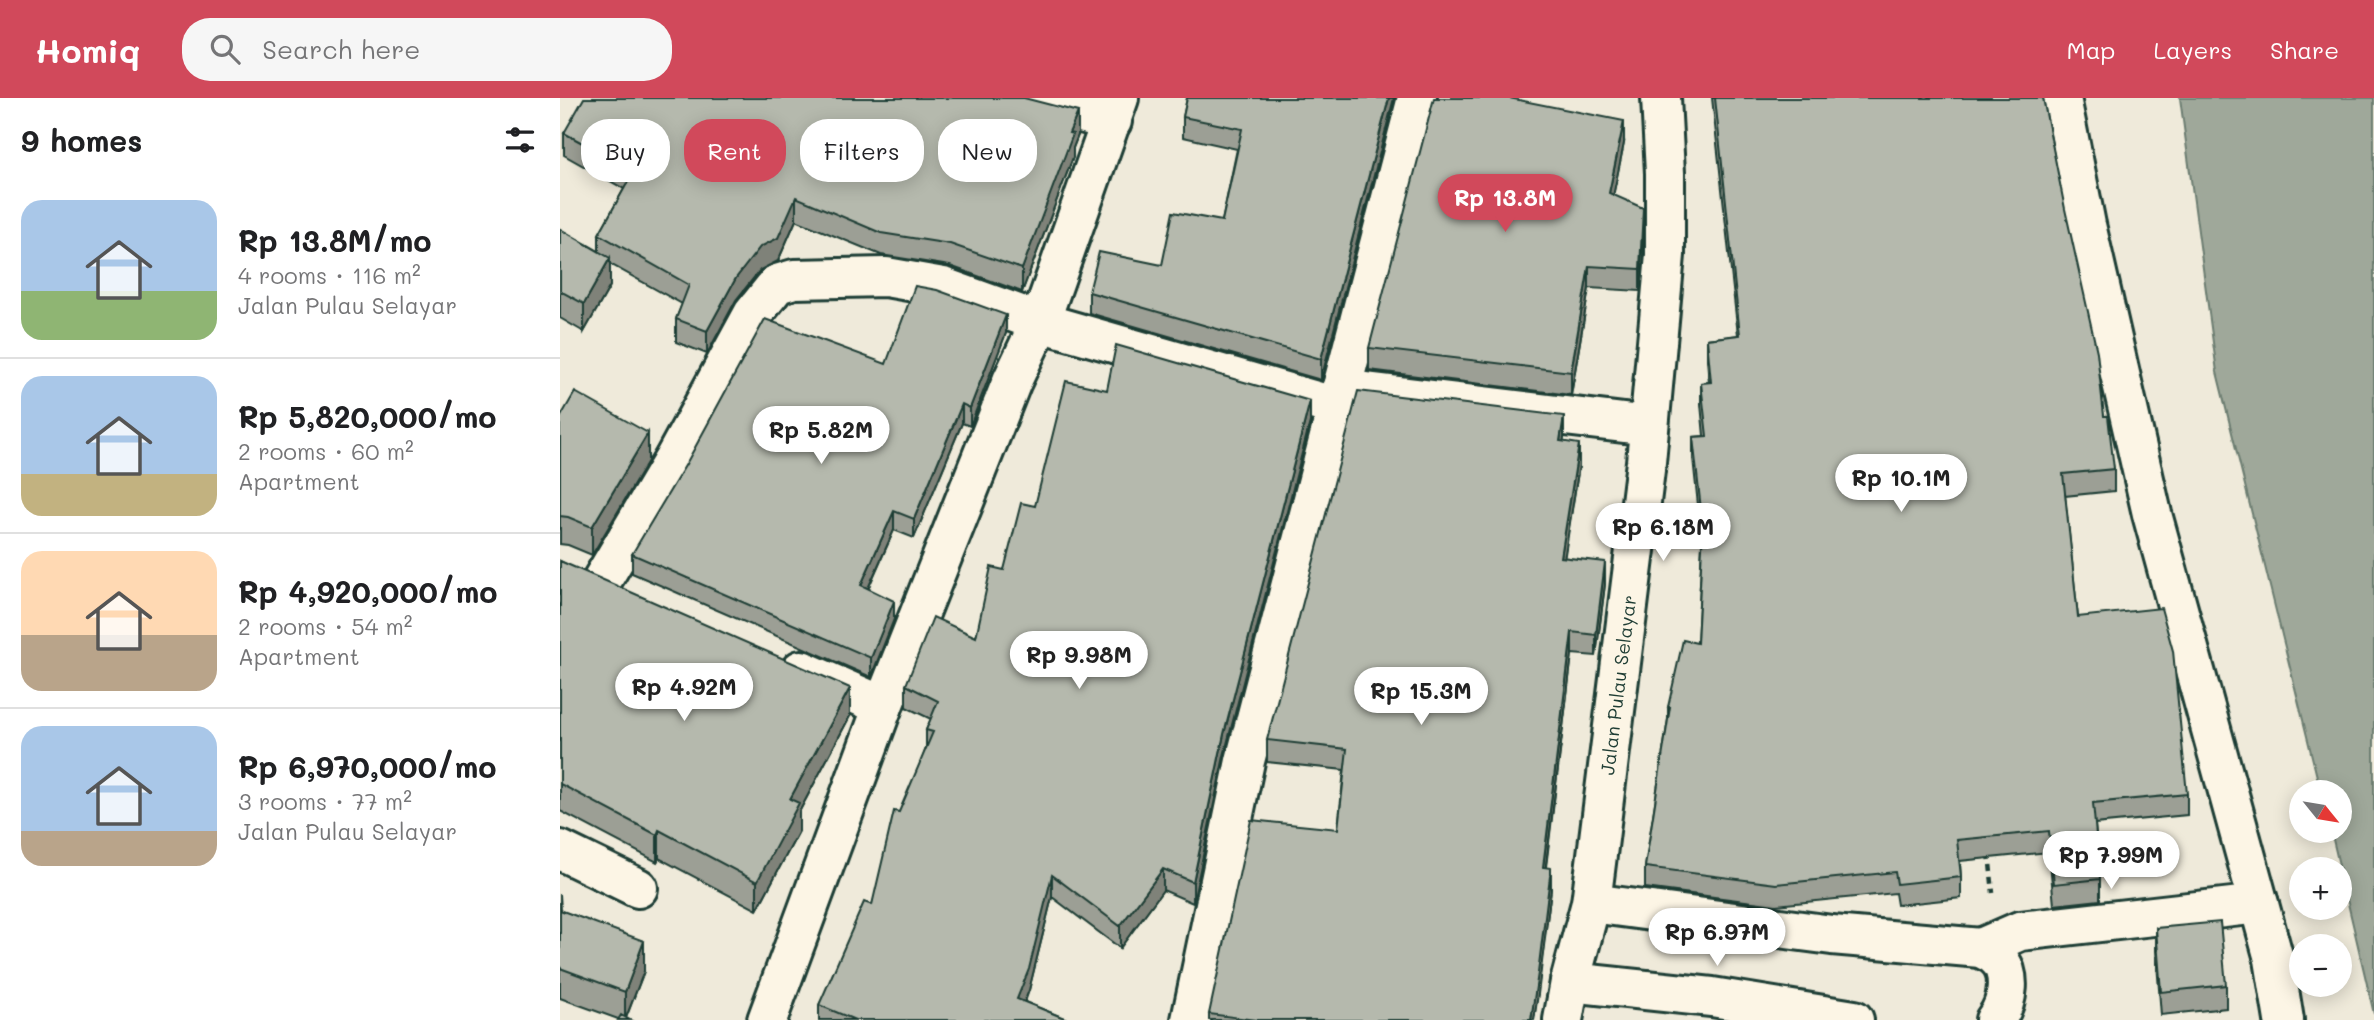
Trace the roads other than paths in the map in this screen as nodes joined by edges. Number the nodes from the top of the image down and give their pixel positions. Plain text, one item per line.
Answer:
1 (1023, 98) edge
2 (1417, 98) edge
3 (1661, 98) edge
4 (2061, 98) edge
5 (1115, 109) edge
6 (1040, 322) junction
7 (1339, 398) junction
8 (1649, 426) junction
9 (599, 582) edge
10 (768, 655) edge
11 (883, 706) junction
12 (560, 850) edge
13 (638, 888) dead end
14 (1591, 904) junction
15 (2259, 904) junction
16 (1989, 945) junction
17 (1570, 982) junction
18 (767, 1020) edge
19 (1191, 1020) edge
20 (1563, 1020) edge
21 (1854, 1020) edge
22 (1995, 1020) edge
23 (2284, 1020) edge

1 - 5 street
2 - 7 street
3 - 8 street, Jalan Pulau Selayar
4 - 15 street
5 - 6 street
6 - 7 street
6 - 9 street
6 - 11 street
7 - 8 street
7 - 19 street
8 - 14 street, Jalan Pulau Selayar
10 - 11 street
11 - 18 street
12 - 13 street
14 - 16 street
14 - 17 street, Jalan Pulau Selayar
15 - 16 street
15 - 23 street
16 - 22 street
17 - 20 street, Jalan Pulau Selayar
17 - 21 street

